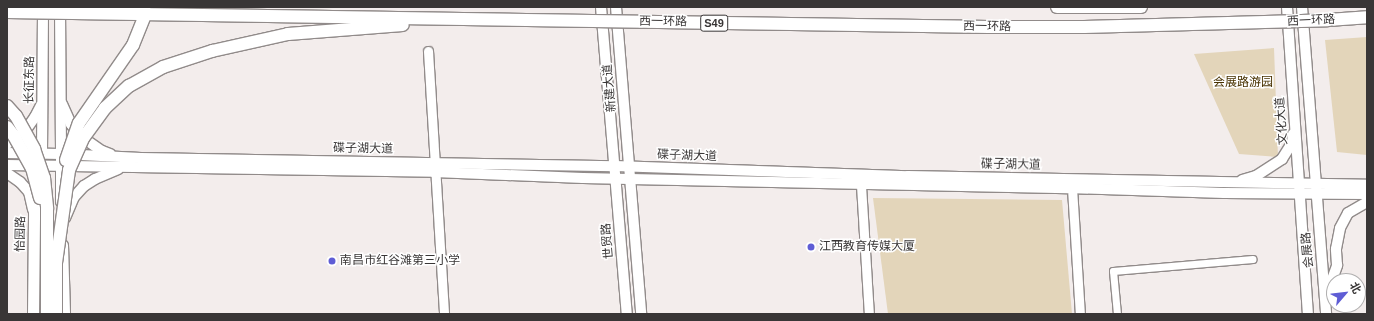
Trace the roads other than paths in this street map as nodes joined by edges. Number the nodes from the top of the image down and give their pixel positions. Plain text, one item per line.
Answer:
1 (43, 7) edge
2 (60, 7) edge
3 (144, 7) edge
4 (601, 7) edge
5 (616, 7) edge
6 (1057, 7) edge
7 (1090, 7) edge
8 (1141, 7) edge
9 (1287, 7) edge
10 (1302, 7) edge
11 (1087, 8) edge
12 (7, 12) edge
13 (1367, 17) edge
14 (471, 19) junction
15 (428, 51) dead end
16 (42, 101) junction
17 (60, 101) junction
18 (7, 106) edge
19 (1295, 122) junction
20 (7, 127) edge
21 (7, 144) edge
22 (7, 153) edge
23 (42, 154) junction
24 (61, 154) junction
25 (117, 157) junction
26 (7, 165) edge
27 (40, 166) junction
28 (60, 166) junction
29 (615, 166) junction
30 (124, 167) junction
31 (630, 167) junction
32 (434, 168) junction
33 (7, 172) edge
34 (616, 179) junction
35 (631, 179) junction
36 (1227, 183) junction
37 (861, 185) junction
38 (1367, 185) edge
39 (1072, 188) junction
40 (1299, 189) junction
41 (1316, 189) junction
42 (1367, 194) edge
43 (1367, 202) edge
44 (34, 212) junction
45 (62, 226) junction
46 (1252, 259) dead end
47 (47, 260) junction
48 (56, 270) junction
49 (1325, 300) junction
50 (33, 314) edge
51 (47, 314) edge
52 (56, 314) edge
53 (64, 314) edge
54 (444, 314) edge
55 (627, 314) edge
56 (641, 314) edge
57 (869, 314) edge
58 (1080, 314) edge
59 (1117, 314) edge
60 (1308, 314) edge
61 (1326, 314) edge

1 - 16 main road, 长征东路
2 - 17 main road
3 - 48 highway, bridge
4 - 29 main road, 新建大道
5 - 31 main road, 新建大道
6 - 11 highway
7 - 11 main road
8 - 11 highway
9 - 19 main road, 文化大道
10 - 41 main road
12 - 14 highway, 西一环路 / S49, bridge
13 - 14 highway, 西一环路 / S49, bridge
14 - 48 highway, bridge
15 - 32 street
16 - 21 main road
16 - 23 main road, 长征东路
17 - 24 main road
17 - 25 main road
18 - 47 highway, bridge
19 - 36 main road
19 - 40 main road, 文化大道
20 - 47 highway, bridge
22 - 23 main road, 碟子湖大道
23 - 24 main road, 碟子湖大道
23 - 27 main road, 怡园路
24 - 25 main road, 碟子湖大道
24 - 28 main road
25 - 32 main road, 碟子湖大道
26 - 27 main road, 碟子湖大道
27 - 28 main road, 碟子湖大道
27 - 44 main road, 怡园路
28 - 30 main road, 碟子湖大道
28 - 45 main road
29 - 31 main road, 碟子湖大道
29 - 32 main road, 碟子湖大道
29 - 34 main road, 世贸路
30 - 32 main road, 碟子湖大道
30 - 45 main road
31 - 35 main road
31 - 36 main road, 碟子湖大道
32 - 34 main road, 碟子湖大道
32 - 54 street
33 - 44 main road
34 - 35 main road, 碟子湖大道
34 - 55 main road, 世贸路
35 - 37 main road, 碟子湖大道
35 - 56 main road
36 - 40 main road, 碟子湖大道
37 - 39 main road, 碟子湖大道
37 - 57 street
38 - 41 main road, 碟子湖大道
39 - 40 main road, 碟子湖大道
39 - 58 street
40 - 41 main road, 碟子湖大道
40 - 60 main road, 会展路
41 - 42 main road, 碟子湖大道
41 - 49 main road, 会展路
43 - 49 main road
44 - 50 main road, 怡园路
45 - 53 main road
46 - 59 street
47 - 51 highway, bridge
48 - 52 highway, bridge
49 - 61 main road, 会展路

